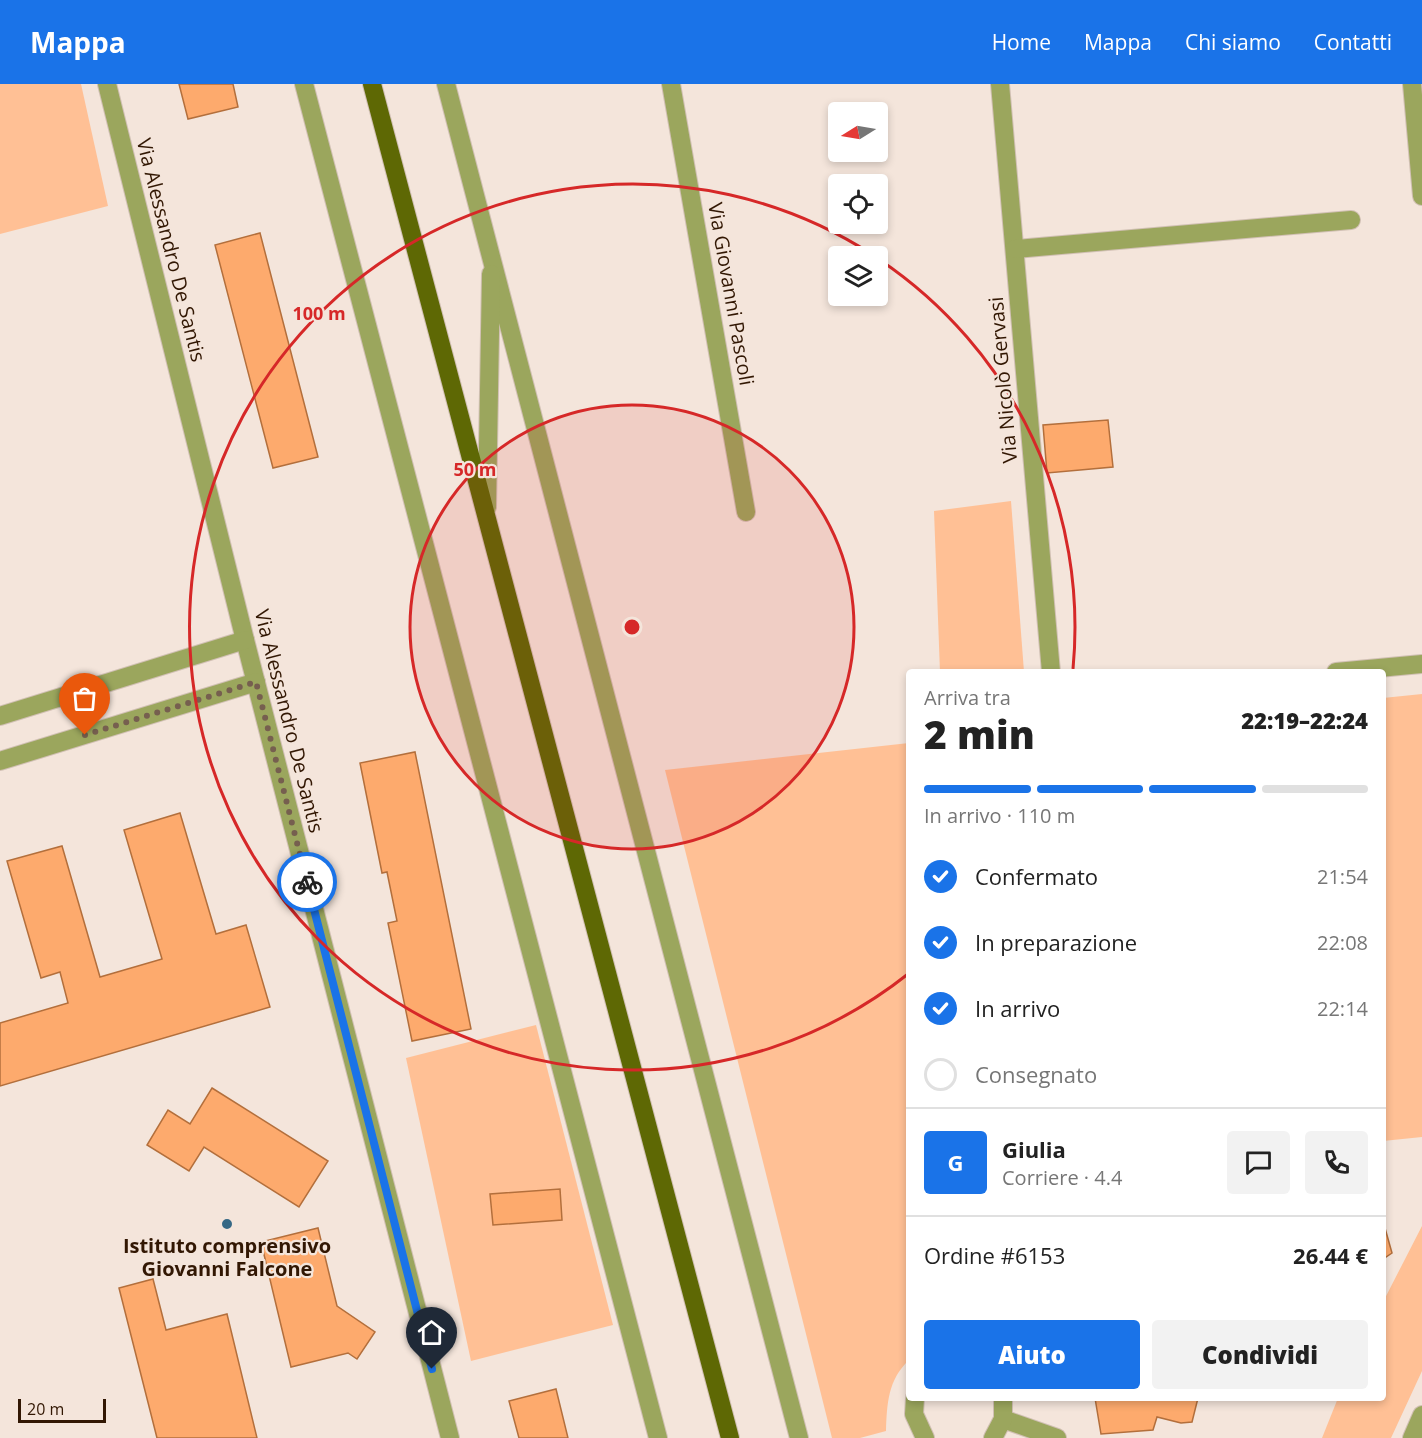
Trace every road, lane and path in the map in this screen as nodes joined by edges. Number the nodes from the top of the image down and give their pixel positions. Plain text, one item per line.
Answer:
1 (107, 84) edge
2 (304, 84) edge
3 (372, 84) edge
4 (446, 84) edge
5 (671, 84) edge
6 (1000, 84) edge
7 (1412, 84) edge
8 (1421, 196) edge
9 (1351, 220) dead end
10 (1015, 249) junction
11 (491, 251) junction
12 (486, 512) junction
13 (746, 512) dead end
14 (245, 640) junction
15 (1422, 664) edge
16 (1051, 669) edge
17 (1368, 669) edge
18 (256, 682) junction
19 (0, 716) edge
20 (0, 761) edge
21 (915, 1401) edge
22 (1003, 1401) edge
23 (1422, 1415) edge
24 (1003, 1419) junction
25 (450, 1438) edge
26 (658, 1438) edge
27 (730, 1438) edge
28 (799, 1438) edge
29 (925, 1438) edge
30 (993, 1438) edge
31 (1057, 1438) edge
32 (1412, 1438) edge

1 - 14 street, Via Alessandro De Santis
2 - 26 street
3 - 12 main road
4 - 11 street
5 - 13 street, Via Giovanni Pascoli
6 - 10 street, Via Nicolò Gervasi
7 - 8 street
9 - 10 street
10 - 16 street, Via Nicolò Gervasi
11 - 12 street
11 - 28 street
12 - 27 main road
14 - 18 street, Via Alessandro De Santis
14 - 19 street
15 - 17 street
18 - 20 street
18 - 25 street, Via Alessandro De Santis
21 - 29 street
22 - 24 street
23 - 32 street
24 - 30 street
24 - 31 street

